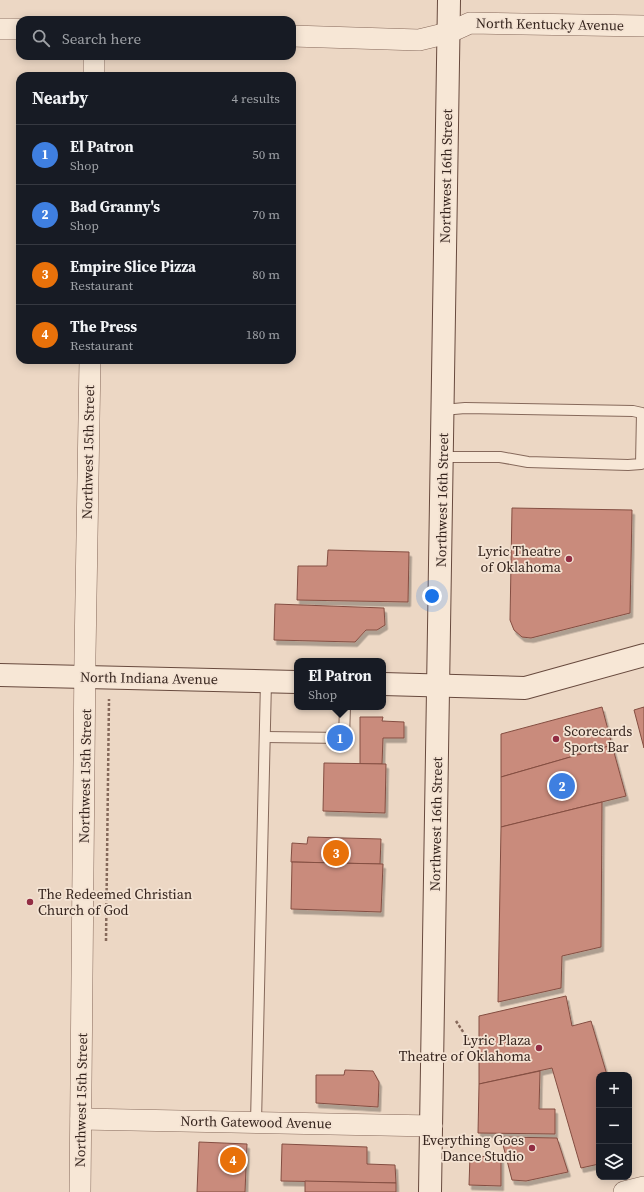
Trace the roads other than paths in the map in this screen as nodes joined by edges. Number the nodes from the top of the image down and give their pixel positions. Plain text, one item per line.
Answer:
1 (449, 0) edge
2 (644, 26) edge
3 (0, 29) edge
4 (16, 30) edge
5 (448, 33) junction
6 (296, 36) edge
7 (94, 60) edge
8 (94, 72) edge
9 (90, 364) edge
10 (443, 410) junction
11 (442, 458) junction
12 (644, 655) edge
13 (0, 675) edge
14 (85, 677) junction
15 (266, 681) junction
16 (294, 682) edge
17 (386, 684) edge
18 (438, 686) junction
19 (345, 710) edge
20 (265, 737) junction
21 (81, 1119) junction
22 (256, 1122) junction
23 (432, 1126) junction
24 (644, 1187) edge
25 (80, 1192) edge
26 (430, 1192) edge
27 (624, 1192) edge

1 - 5 street, Northwest 16th Street
2 - 5 street, North Kentucky Avenue
3 - 4 street
5 - 6 street, North Kentucky Avenue
5 - 10 street, Northwest 16th Street
7 - 8 street
9 - 14 street, Northwest 15th Street
10 - 11 street, Northwest 16th Street
10 - 11 lane
11 - 18 street, Northwest 16th Street
12 - 18 street
13 - 14 street, North Indiana Avenue
14 - 15 street, North Indiana Avenue
14 - 21 street, Northwest 15th Street
15 - 16 street, North Indiana Avenue
15 - 20 lane
17 - 18 street
18 - 23 street, Northwest 16th Street
19 - 20 lane
20 - 22 lane
21 - 22 street, North Gatewood Avenue
21 - 25 street, Northwest 15th Street
22 - 23 street, North Gatewood Avenue
23 - 26 street, Northwest 16th Street
24 - 27 street

